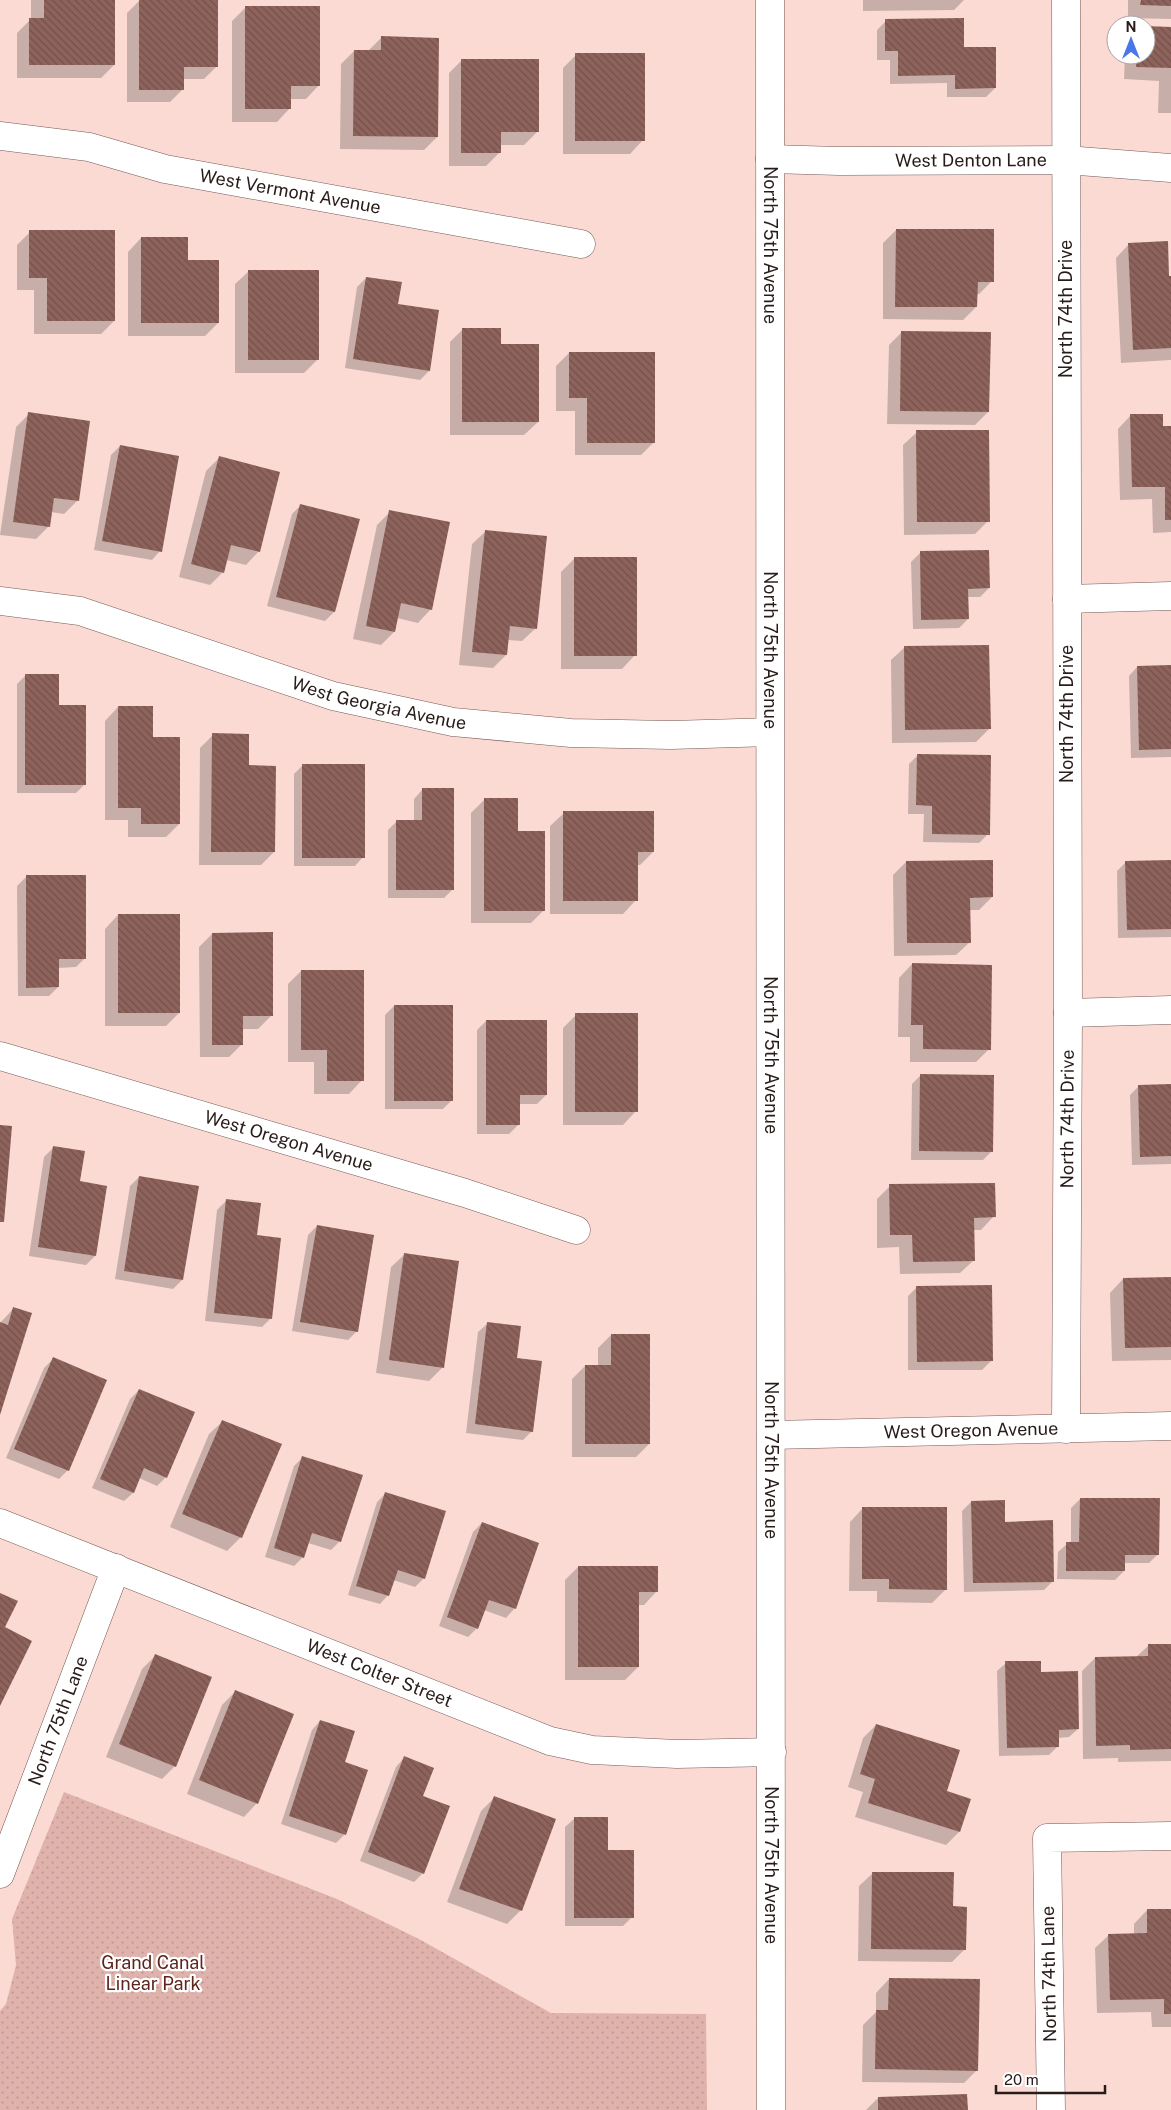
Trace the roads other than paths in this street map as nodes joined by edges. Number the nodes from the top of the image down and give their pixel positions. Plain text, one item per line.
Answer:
1 (770, 0) edge
2 (1066, 0) edge
3 (0, 136) edge
4 (770, 159) junction
5 (1066, 160) junction
6 (1171, 168) edge
7 (581, 244) dead end
8 (1171, 596) edge
9 (1066, 598) junction
10 (0, 601) edge
11 (769, 732) junction
12 (1171, 1010) edge
13 (1068, 1013) junction
14 (0, 1056) edge
15 (576, 1230) dead end
16 (1171, 1426) edge
17 (1066, 1429) junction
18 (771, 1435) junction
19 (0, 1523) edge
20 (116, 1568) junction
21 (772, 1752) junction
22 (1171, 1836) edge
23 (0, 1874) edge
24 (771, 2110) edge
25 (1051, 2110) edge

1 - 4 street, North 75th Avenue
2 - 5 street, North 74th Drive
3 - 7 street, West Vermont Avenue
4 - 5 street, West Denton Lane
4 - 11 street, North 75th Avenue
5 - 6 street, West Denton Lane
5 - 9 street, North 74th Drive
8 - 9 street
9 - 13 street, North 74th Drive
10 - 11 street, West Georgia Avenue
11 - 18 street, North 75th Avenue
12 - 13 street
13 - 17 street, North 74th Drive
14 - 15 street, West Oregon Avenue
16 - 17 street, West Oregon Avenue
17 - 18 street, West Oregon Avenue
18 - 21 street, North 75th Avenue
19 - 20 street, West Colter Street
20 - 21 street, West Colter Street
20 - 23 street, North 75th Lane
21 - 24 street, North 75th Avenue
22 - 25 street, North 74th Lane

